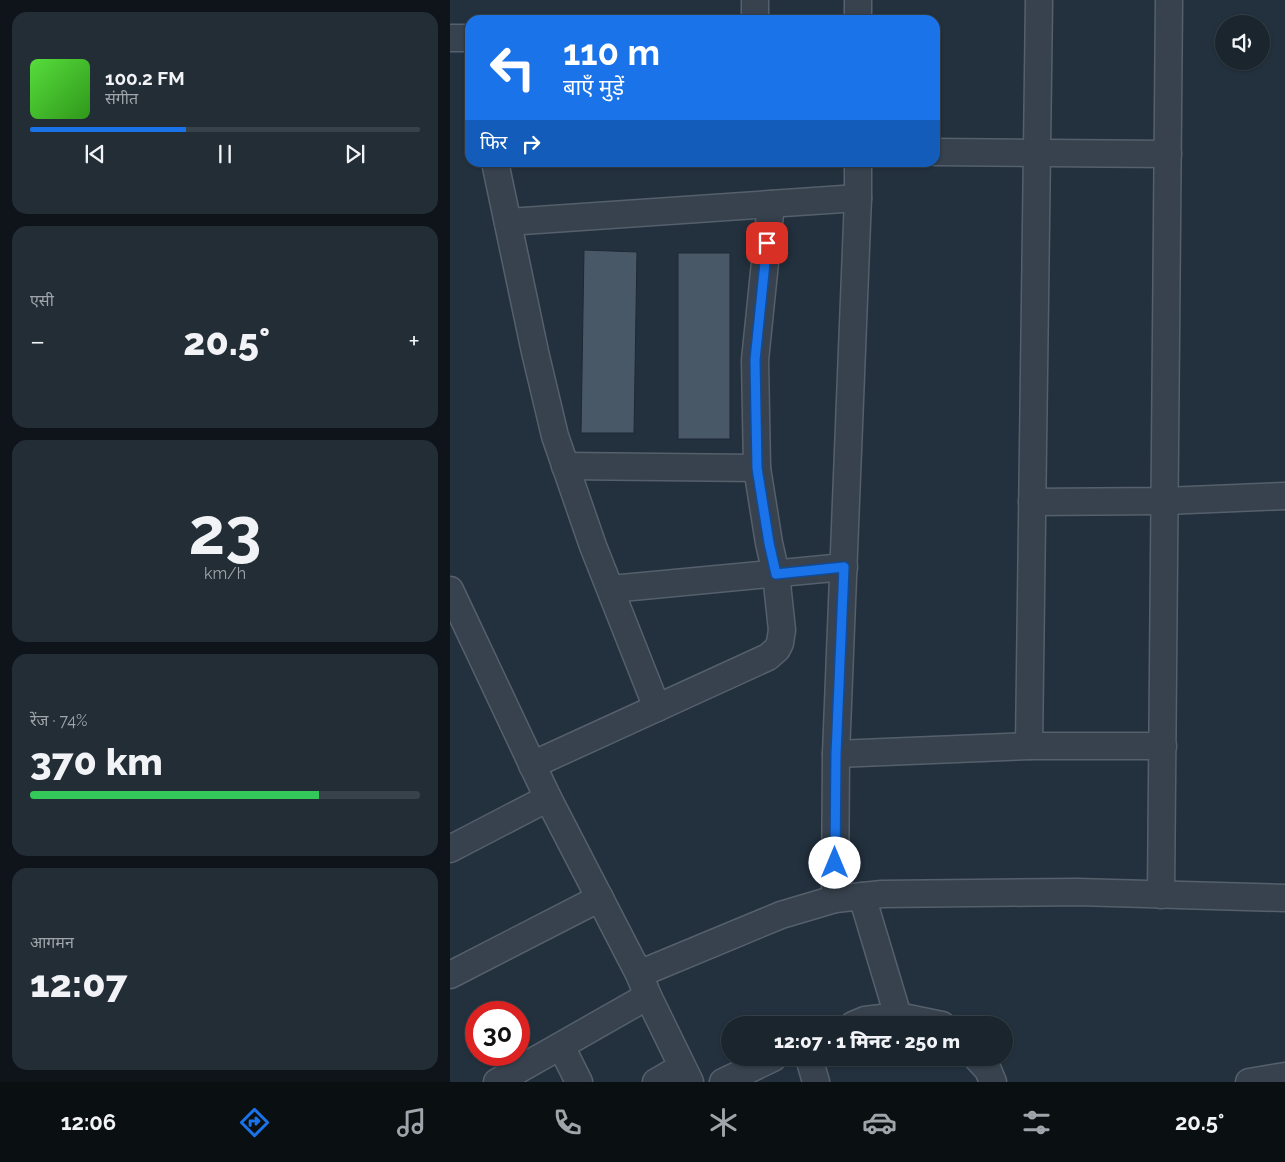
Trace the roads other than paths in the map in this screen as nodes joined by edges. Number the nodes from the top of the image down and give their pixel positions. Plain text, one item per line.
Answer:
1 (755, 0) edge
2 (858, 0) edge
3 (1039, 0) edge
4 (1169, 0) edge
5 (755, 15) edge
6 (858, 15) edge
7 (450, 38) edge
8 (465, 38) edge
9 (940, 152) edge
10 (1037, 152) junction
11 (1168, 154) junction
12 (496, 167) edge
13 (858, 167) edge
14 (858, 198) junction
15 (771, 204) junction
16 (508, 222) junction
17 (565, 466) junction
18 (757, 468) junction
19 (1285, 496) edge
20 (1165, 501) junction
21 (1032, 502) junction
22 (844, 567) junction
23 (776, 574) junction
24 (611, 589) junction
25 (450, 590) edge
26 (657, 708) junction
27 (1029, 746) junction
28 (1163, 746) junction
29 (836, 754) junction
30 (532, 765) junction
31 (548, 798) junction
32 (450, 850) edge
33 (1161, 895) junction
34 (862, 896) junction
35 (600, 898) junction
36 (1285, 898) edge
37 (835, 899) junction
38 (450, 975) edge
39 (644, 985) junction
40 (898, 1016) edge
41 (561, 1046) junction
42 (756, 1066) edge
43 (811, 1066) edge
44 (984, 1066) edge
45 (686, 1074) edge
46 (1285, 1076) edge
47 (497, 1082) edge
48 (579, 1082) edge
49 (656, 1082) edge
50 (723, 1082) edge
51 (816, 1082) edge
52 (993, 1082) edge
53 (1249, 1082) edge

1 - 5 street
2 - 6 street
3 - 10 street
4 - 11 street
7 - 8 street
9 - 10 street
10 - 11 street
10 - 21 street
11 - 20 street
12 - 16 street
13 - 14 street
14 - 15 street
14 - 22 street
15 - 16 street
15 - 18 street
16 - 17 street
17 - 18 street
17 - 24 street
18 - 23 street
19 - 20 street
20 - 21 street
20 - 28 street
21 - 27 street
22 - 23 street
22 - 29 street
23 - 24 street
23 - 26 street
24 - 26 street
25 - 30 street
26 - 30 street
27 - 28 street
27 - 29 street
28 - 33 street
29 - 37 street
30 - 31 street
31 - 32 street
31 - 35 street
33 - 34 street
33 - 36 street
34 - 37 street
34 - 40 street
35 - 38 street
35 - 39 street
37 - 39 street
39 - 41 street
39 - 45 street
41 - 47 street
41 - 48 street
42 - 50 street
43 - 51 street
44 - 52 street
45 - 49 street
46 - 53 street

